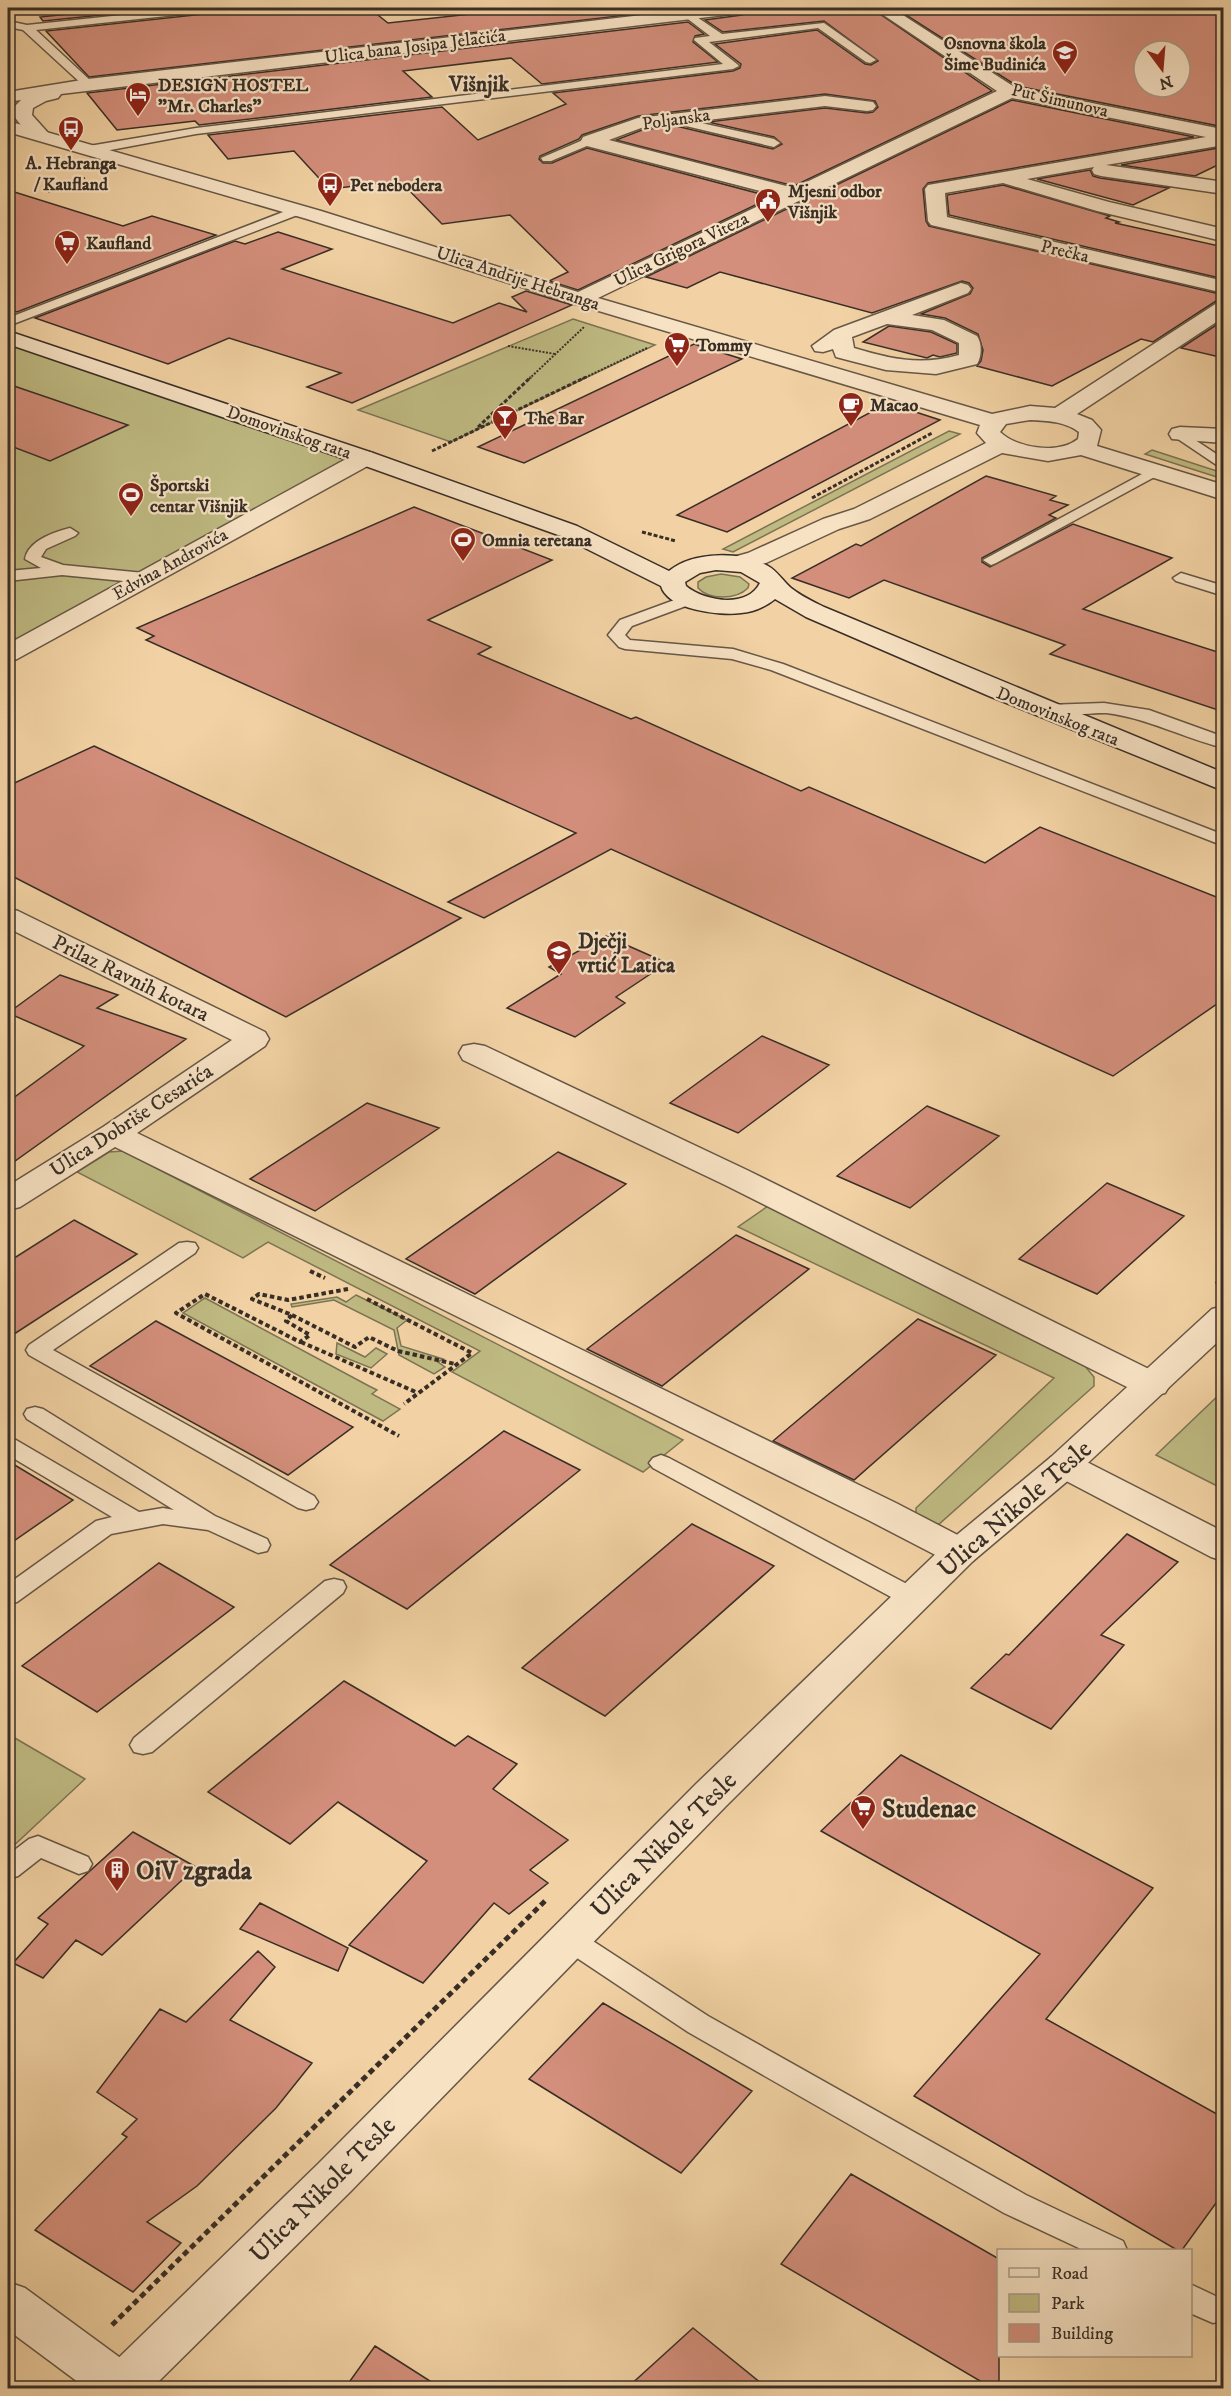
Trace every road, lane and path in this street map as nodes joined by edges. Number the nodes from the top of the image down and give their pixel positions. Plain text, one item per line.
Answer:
1 (213, 8) edge
2 (742, 8) edge
3 (881, 8) edge
4 (694, 11) edge
5 (8, 24) edge
6 (27, 28) junction
7 (720, 38) junction
8 (870, 60) dead end
9 (88, 84) junction
10 (8, 89) edge
11 (1010, 92) junction
12 (8, 97) edge
13 (867, 106) dead end
14 (8, 119) edge
15 (669, 119) junction
16 (8, 126) edge
17 (41, 135) junction
18 (1224, 136) edge
19 (590, 141) junction
20 (774, 143) dead end
21 (89, 150) junction
22 (547, 158) dead end
23 (1073, 165) junction
24 (1004, 177) junction
25 (1224, 188) edge
26 (794, 194) junction
27 (297, 210) junction
28 (1218, 234) dead end
29 (1224, 287) edge
30 (961, 289) dead end
31 (579, 298) junction
32 (605, 306) junction
33 (1224, 307) edge
34 (887, 318) junction
35 (8, 322) edge
36 (1198, 324) junction
37 (686, 330) junction
38 (1224, 330) edge
39 (840, 334) junction
40 (8, 337) edge
41 (508, 346) dead end
42 (555, 354) junction
43 (797, 363) junction
44 (1060, 416) junction
45 (994, 422) junction
46 (474, 431) junction
47 (936, 432) dead end
48 (1180, 434) joint
49 (1224, 436) edge
50 (1000, 445) junction
51 (1081, 448) junction
52 (365, 458) junction
53 (1224, 466) edge
54 (396, 469) junction
55 (1155, 471) junction
56 (1224, 493) edge
57 (809, 500) dead end
58 (862, 514) junction
59 (569, 531) junction
60 (70, 533) dead end
61 (992, 560) dead end
62 (726, 564) junction
63 (62, 570) junction
64 (8, 576) edge
65 (144, 578) junction
66 (1181, 578) dead end
67 (770, 580) junction
68 (681, 591) junction
69 (1224, 591) edge
70 (739, 606) junction
71 (894, 645) junction
72 (8, 654) edge
73 (1046, 710) junction
74 (1224, 743) edge
75 (1224, 783) edge
76 (1224, 841) edge
77 (8, 917) edge
78 (254, 1039) joint
79 (474, 1053) dead end
80 (114, 1134) junction
81 (8, 1200) edge
82 (187, 1248) dead end
83 (337, 1283) dead end
84 (348, 1289) junction
85 (292, 1315) junction
86 (1224, 1317) edge
87 (300, 1342) junction
88 (456, 1365) junction
89 (1152, 1385) junction
90 (418, 1393) junction
91 (404, 1404) dead end
92 (35, 1414) dead end
93 (399, 1436) dead end
94 (8, 1445) edge
95 (661, 1463) dead end
96 (1064, 1465) junction
97 (306, 1502) dead end
98 (136, 1521) junction
99 (213, 1523) junction
100 (258, 1545) dead end
101 (1224, 1548) edge
102 (960, 1552) junction
103 (334, 1587) dead end
104 (8, 1596) edge
105 (913, 1598) junction
106 (142, 1745) dead end
107 (79, 1864) dead end
108 (8, 1869) edge
109 (569, 1939) junction
110 (1110, 2249) edge
111 (8, 2303) edge
112 (122, 2388) edge

1 - 6 lane
2 - 4 street, Ulica bana Josipa Jelačića
3 - 11 street, Put Šimunova
4 - 7 lane
4 - 9 street, Ulica bana Josipa Jelačića
5 - 6 lane
6 - 9 lane
7 - 8 lane
7 - 21 lane
9 - 10 street, Ulica bana Josipa Jelačića
9 - 12 street, Ulica bana Josipa Jelačića
9 - 17 street
11 - 18 street, Put Šimunova
11 - 26 street, Ulica Grigora Viteza
13 - 15 street, Poljanska
14 - 17 street, Ulica Andrije Hebranga
15 - 19 street, Poljanska
15 - 20 lane
16 - 17 street, Ulica Andrije Hebranga
17 - 21 street, Ulica Andrije Hebranga
18 - 23 street
19 - 22 lane
19 - 26 street, Poljanska
21 - 27 street, Ulica Andrije Hebranga
23 - 24 street
23 - 25 street
24 - 28 street
24 - 29 street, Prečka
26 - 31 street, Ulica Grigora Viteza
27 - 31 street, Ulica Andrije Hebranga
27 - 35 lane
30 - 34 street
31 - 32 street, Ulica Andrije Hebranga
32 - 37 street, Ulica Andrije Hebranga
32 - 42 path
33 - 36 street
34 - 39 street
34 - 39 street
36 - 38 street
36 - 44 street
37 - 43 street, Ulica Andrije Hebranga
37 - 46 path
39 - 43 street
40 - 52 street, Domovinskog rata
41 - 42 path
42 - 46 path
43 - 45 street, Ulica Andrije Hebranga
44 - 45 street
44 - 51 street
45 - 50 street
46 - 54 path
47 - 57 path
48 - 49 street
48 - 53 lane
50 - 51 street
50 - 58 street
51 - 55 street
52 - 54 street, Domovinskog rata
52 - 65 street, Edvina Androvića
54 - 59 street, Domovinskog rata
55 - 56 street
55 - 61 lane
58 - 62 street
58 - 67 street
59 - 62 street, Domovinskog rata
59 - 68 street, Domovinskog rata
60 - 63 lane
62 - 67 street, Domovinskog rata
62 - 68 street
63 - 64 lane
63 - 65 lane
65 - 72 street, Edvina Androvića
66 - 69 lane
67 - 70 street
67 - 71 street, Domovinskog rata
68 - 70 street, Domovinskog rata
68 - 76 lane
70 - 71 street, Domovinskog rata
71 - 73 street, Domovinskog rata
73 - 74 lane
73 - 75 street, Domovinskog rata
77 - 78 street, Prilaz Ravnih kotara
78 - 80 street, Ulica Dobriše Cesarića
79 - 89 street
80 - 81 street, Ulica Dobriše Cesarića
80 - 102 street
82 - 97 lane
83 - 84 path
84 - 85 path
84 - 88 path
85 - 87 path
85 - 88 path
86 - 89 street, Ulica Nikole Tesle
87 - 90 path
87 - 93 path
88 - 90 path
89 - 96 street, Ulica Nikole Tesle
90 - 91 path
92 - 99 lane
94 - 98 lane
95 - 105 lane
96 - 101 street
96 - 102 street, Ulica Nikole Tesle
98 - 99 lane
98 - 104 lane
99 - 100 lane
102 - 105 street, Ulica Nikole Tesle
103 - 106 lane
105 - 109 street, Ulica Nikole Tesle
107 - 108 lane
109 - 110 lane
109 - 112 street, Ulica Nikole Tesle
111 - 112 street

